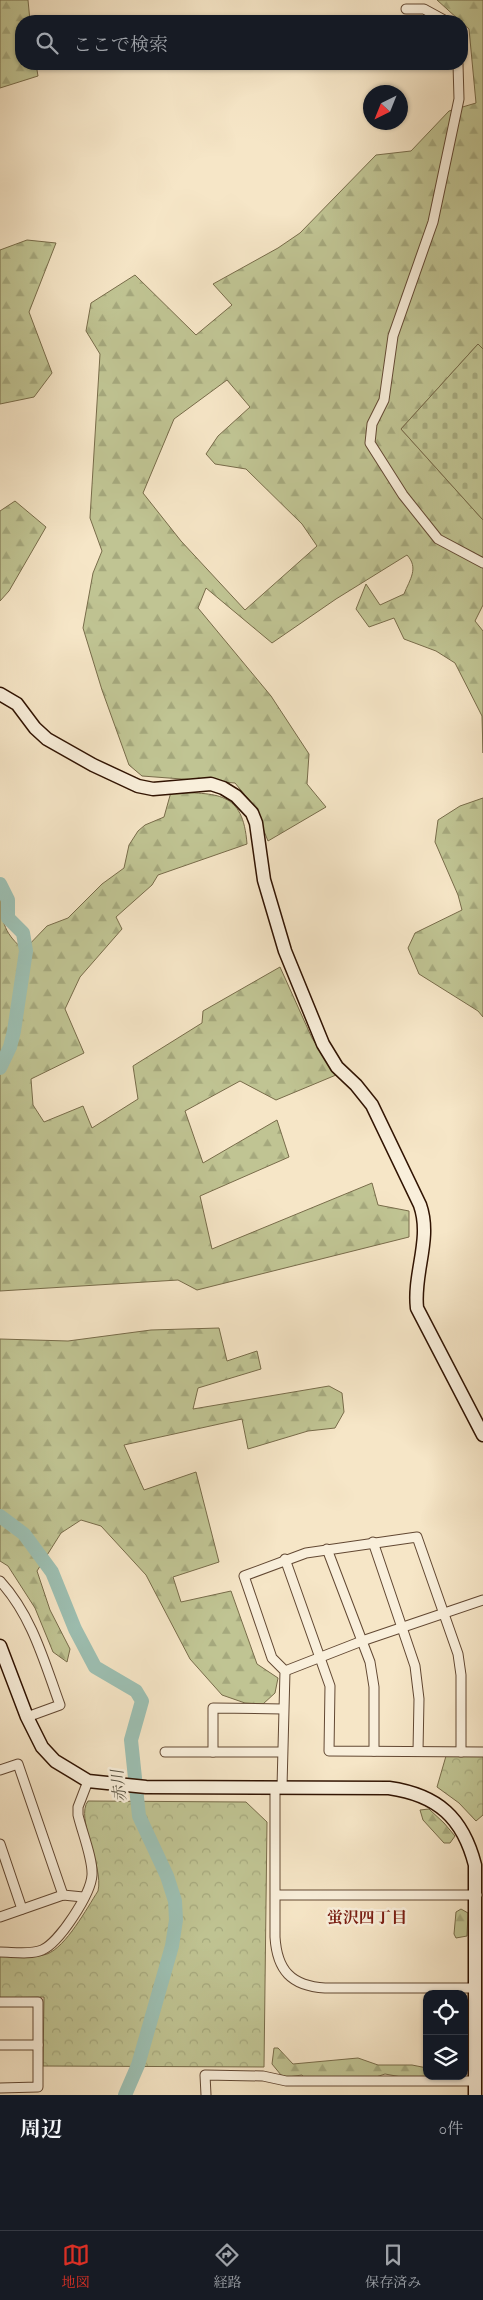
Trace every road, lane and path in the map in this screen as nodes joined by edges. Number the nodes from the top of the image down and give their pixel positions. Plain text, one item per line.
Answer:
1 (406, 9) dead end
2 (435, 15) edge
3 (458, 70) edge
4 (483, 563) edge
5 (0, 694) edge
6 (479, 1419) edge
7 (483, 1434) edge
8 (373, 1542) junction
9 (327, 1549) junction
10 (285, 1559) junction
11 (0, 1581) edge
12 (483, 1600) edge
13 (444, 1613) junction
14 (403, 1627) junction
15 (362, 1641) junction
16 (0, 1646) edge
17 (320, 1657) junction
18 (285, 1671) junction
19 (282, 1709) junction
20 (27, 1717) junction
21 (374, 1751) junction
22 (418, 1751) junction
23 (165, 1752) dead end
24 (213, 1752) junction
25 (282, 1752) junction
26 (461, 1752) junction
27 (483, 1752) edge
28 (0, 1770) edge
29 (88, 1781) junction
30 (279, 1787) junction
31 (0, 1844) edge
32 (63, 1895) junction
33 (276, 1895) junction
34 (476, 1895) junction
35 (83, 1898) junction
36 (22, 1909) junction
37 (0, 1917) edge
38 (0, 1952) edge
39 (480, 1973) edge
40 (476, 1988) junction
41 (0, 2002) edge
42 (0, 2045) edge
43 (38, 2045) junction
44 (475, 2081) junction
45 (0, 2088) edge
46 (206, 2095) edge
47 (475, 2095) edge

1 - 2 street
3 - 4 street
5 - 6 street
6 - 7 street
8 - 9 street
8 - 13 street
8 - 14 street
9 - 10 street
9 - 15 street
10 - 17 street
10 - 18 street
11 - 20 street
12 - 13 street
13 - 14 street
13 - 26 street
14 - 15 street
14 - 22 street
15 - 17 street
15 - 21 street
16 - 20 street
17 - 18 street
17 - 21 street
18 - 19 street
19 - 24 street
19 - 25 street
20 - 29 street
21 - 22 street
22 - 26 street
23 - 24 street
24 - 25 street
25 - 30 street
26 - 27 street
28 - 32 street
29 - 30 street
29 - 35 street
30 - 33 street
30 - 34 street
31 - 36 street
32 - 35 street
32 - 36 street
33 - 34 street
33 - 40 street
34 - 39 street
35 - 38 street
36 - 37 street
39 - 40 street
40 - 44 street
41 - 43 street
42 - 43 street
43 - 45 street
44 - 46 street
44 - 47 street

